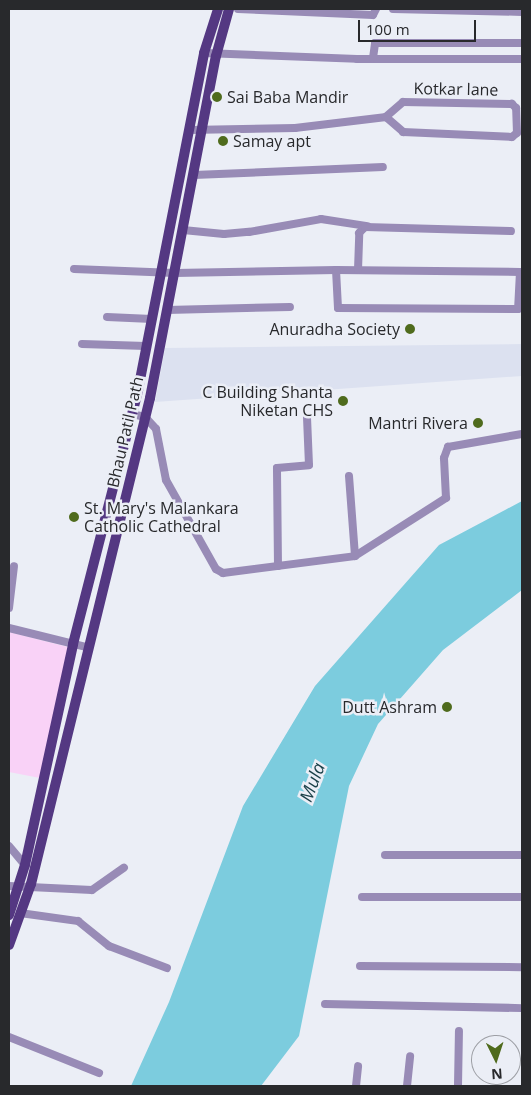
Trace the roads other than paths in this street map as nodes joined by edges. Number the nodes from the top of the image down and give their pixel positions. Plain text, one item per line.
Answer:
1 (218, 9) edge
2 (229, 9) edge
3 (238, 9) edge
4 (376, 9) edge
5 (393, 9) edge
6 (522, 12) edge
7 (522, 43) edge
8 (204, 54) junction
9 (216, 56) junction
10 (373, 58) junction
11 (522, 59) edge
12 (386, 117) junction
13 (189, 130) junction
14 (202, 132) junction
15 (383, 167) dead end
16 (194, 175) junction
17 (368, 226) junction
18 (184, 230) junction
19 (511, 231) dead end
20 (74, 269) dead end
21 (336, 270) junction
22 (358, 270) junction
23 (161, 272) junction
24 (175, 272) junction
25 (290, 307) dead end
26 (167, 310) junction
27 (107, 317) dead end
28 (152, 319) junction
29 (82, 344) dead end
30 (146, 346) junction
31 (132, 414) junction
32 (145, 416) junction
33 (307, 417) dead end
34 (522, 434) edge
35 (349, 476) dead end
36 (355, 556) junction
37 (14, 566) dead end
38 (278, 566) junction
39 (9, 608) edge
40 (9, 628) edge
41 (73, 644) junction
42 (86, 647) junction
43 (9, 846) edge
44 (385, 855) dead end
45 (522, 856) edge
46 (25, 865) junction
47 (124, 868) dead end
48 (13, 886) edge
49 (29, 887) junction
50 (362, 897) dead end
51 (522, 897) edge
52 (20, 913) junction
53 (9, 914) edge
54 (9, 945) edge
55 (360, 966) dead end
56 (522, 967) edge
57 (167, 968) dead end
58 (325, 1004) dead end
59 (522, 1008) edge
60 (459, 1031) dead end
61 (9, 1037) edge
62 (410, 1056) dead end
63 (358, 1066) dead end
64 (99, 1073) dead end
65 (356, 1086) edge
66 (407, 1086) edge
67 (458, 1086) edge

1 - 8 main road, Bhau Patil Path
2 - 9 main road, Bhau Patil Path
3 - 4 street
5 - 6 street
7 - 10 street
8 - 9 street
8 - 13 main road, Bhau Patil Path
9 - 10 street
9 - 14 main road, Bhau Patil Path
10 - 11 street
12 - 12 street, Kotkar lane
12 - 14 street
13 - 14 street
13 - 23 main road, Bhau Patil Path
14 - 16 main road, Bhau Patil Path
15 - 16 street
16 - 18 main road, Bhau Patil Path
17 - 18 street
17 - 19 street
17 - 22 street
18 - 24 main road, Bhau Patil Path
20 - 23 street
21 - 22 street
21 - 22 street
21 - 24 street
23 - 24 street
23 - 28 main road, Bhau Patil Path
24 - 26 main road, Bhau Patil Path
25 - 26 street
26 - 32 main road, Bhau Patil Path
27 - 28 street
28 - 30 main road, Bhau Patil Path
29 - 30 street
30 - 31 main road, Bhau Patil Path
31 - 32 street
31 - 41 main road, Bhau Patil Path
32 - 38 street
32 - 42 main road, Bhau Patil Path
33 - 38 street
34 - 36 street
35 - 36 street
36 - 38 street
37 - 39 street
40 - 41 street
41 - 42 street
41 - 46 main road, Bhau Patil Path
42 - 49 main road, Bhau Patil Path
43 - 46 street
44 - 45 street
46 - 48 main road, Bhau Patil Path
47 - 49 street
48 - 49 street
48 - 53 main road, Bhau Patil Path
49 - 52 main road, Bhau Patil Path
50 - 51 street
52 - 54 main road, Bhau Patil Path
52 - 57 street
55 - 56 street
58 - 59 street
60 - 67 street
61 - 64 street
62 - 66 street
63 - 65 street

